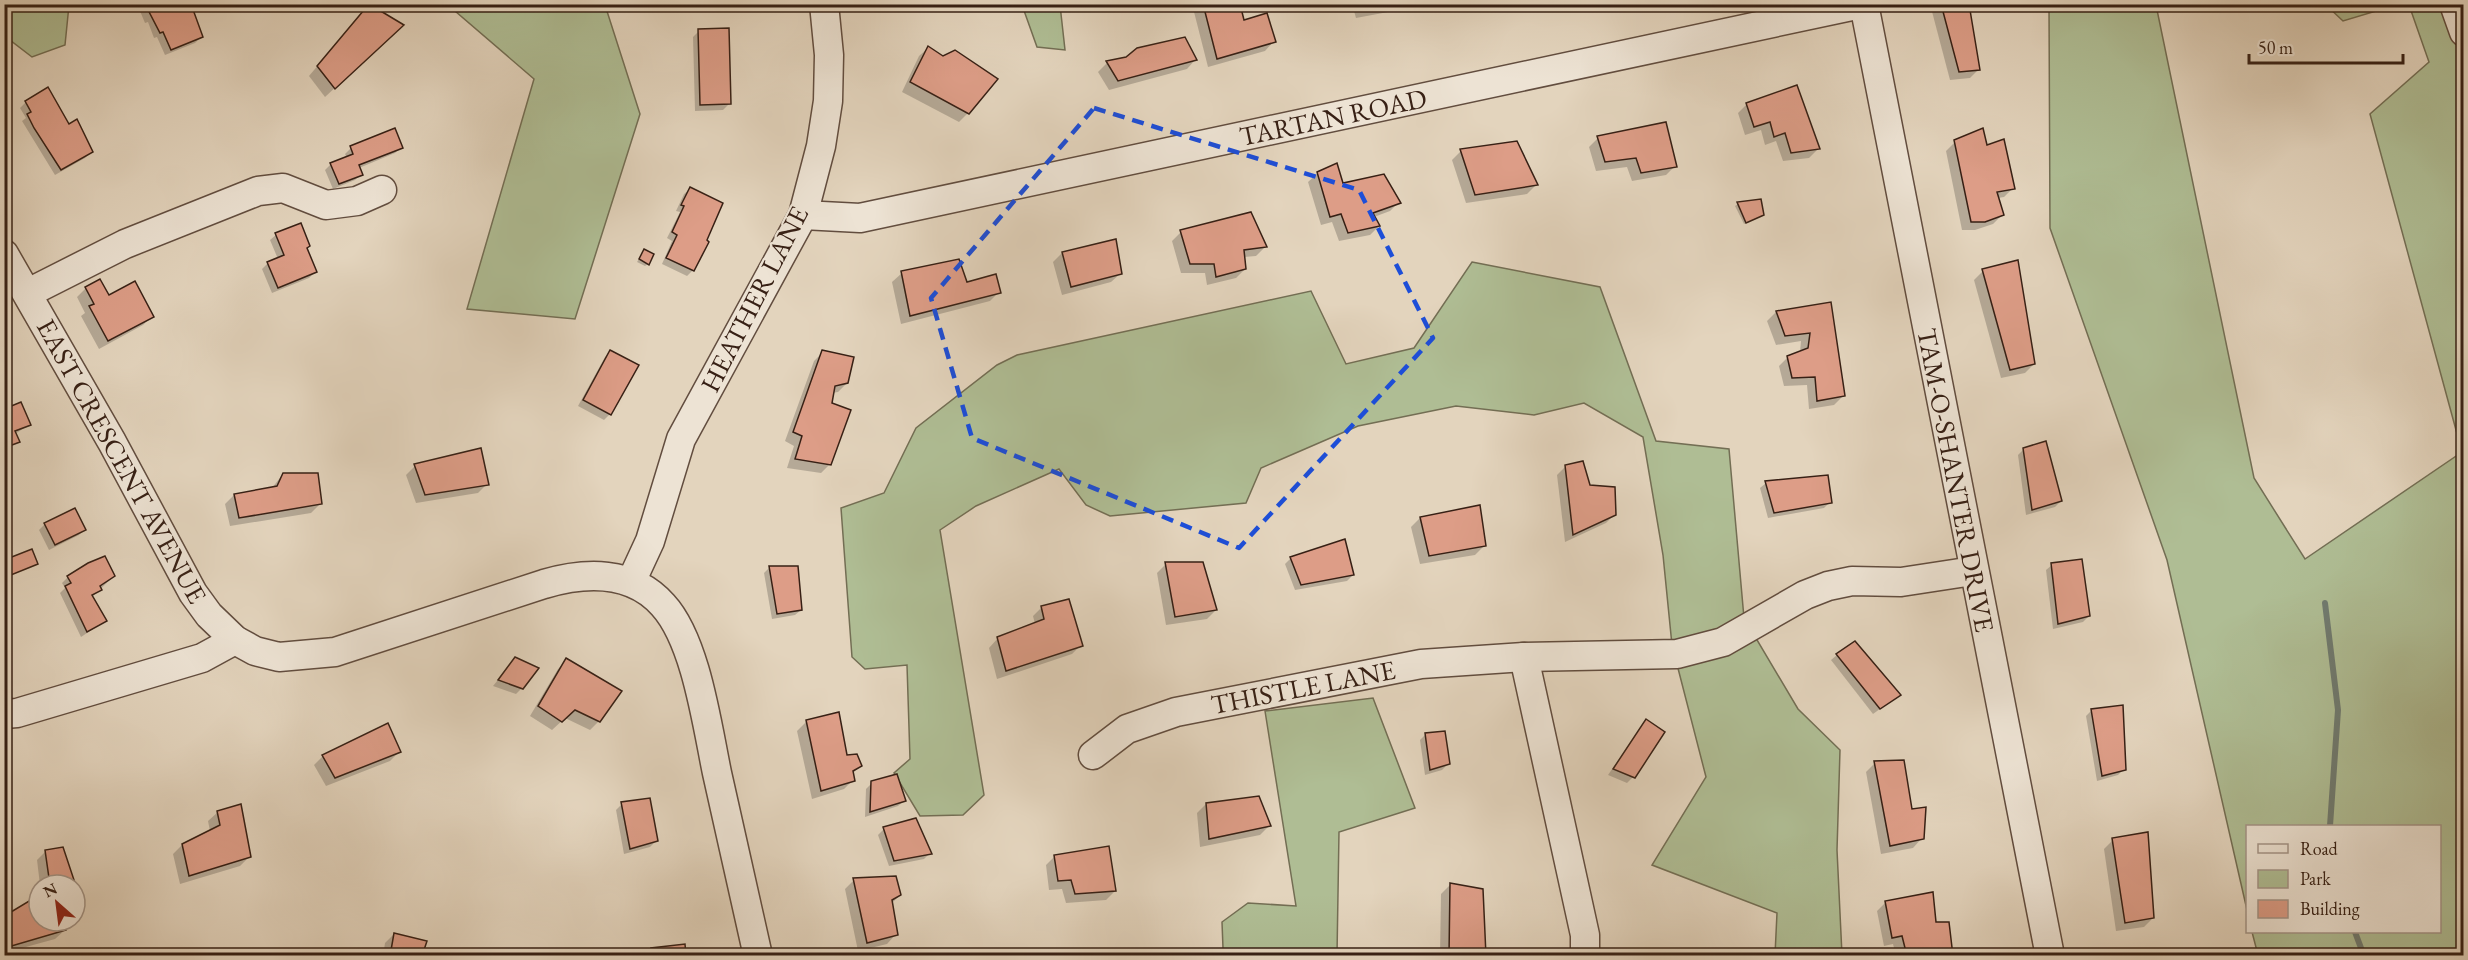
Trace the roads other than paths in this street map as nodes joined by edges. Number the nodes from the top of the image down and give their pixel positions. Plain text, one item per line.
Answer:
1 (824, 4) edge
2 (1862, 4) edge
3 (2454, 4) edge
4 (2463, 32) edge
5 (382, 190) dead end
6 (803, 215) junction
7 (4, 254) edge
8 (28, 293) junction
9 (1973, 571) junction
10 (631, 582) junction
11 (235, 640) junction
12 (1524, 657) junction
13 (4, 714) edge
14 (1093, 755) dead end
15 (758, 956) edge
16 (1585, 956) edge
17 (2049, 956) edge

1 - 6 street, HEATHER LANE
2 - 6 street, TARTAN ROAD
2 - 9 street, TAM-O-SHANTER DRIVE
3 - 4 street
5 - 8 street
6 - 10 street, HEATHER LANE
7 - 8 street, EAST CRESCENT AVENUE
8 - 11 street, EAST CRESCENT AVENUE
9 - 12 street, THISTLE LANE
9 - 17 street, TAM-O-SHANTER DRIVE
10 - 11 street, EAST CRESCENT AVENUE
10 - 15 street, EAST CRESCENT AVENUE
11 - 13 street
12 - 14 street, THISTLE LANE
12 - 16 street

